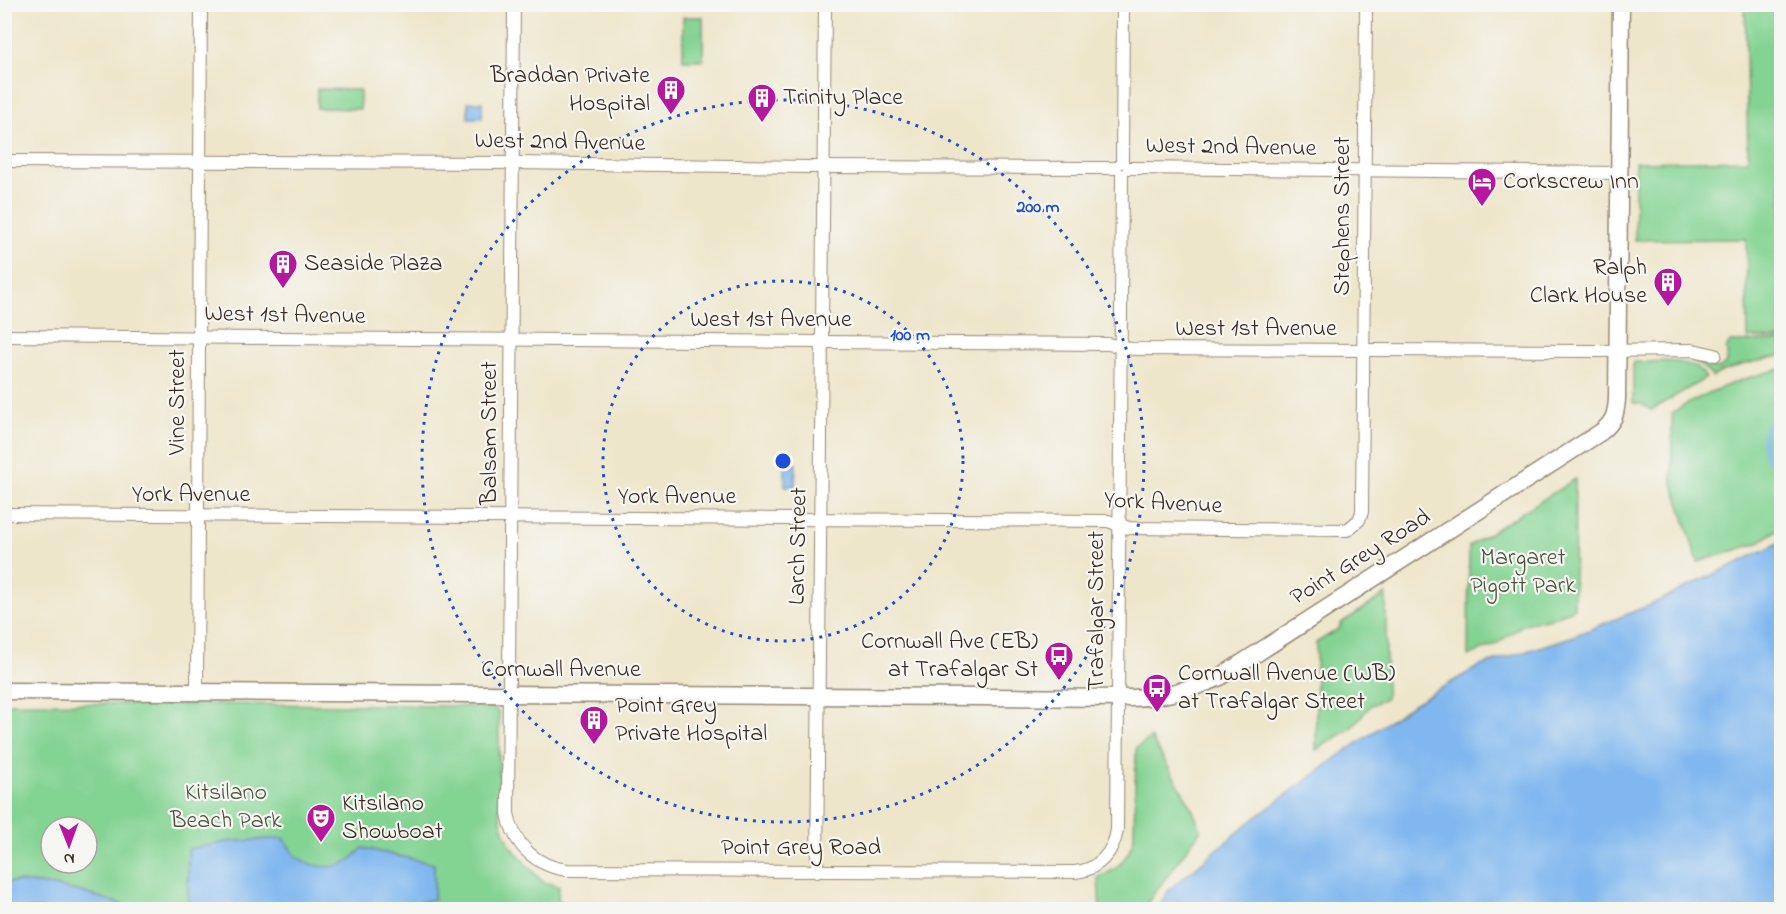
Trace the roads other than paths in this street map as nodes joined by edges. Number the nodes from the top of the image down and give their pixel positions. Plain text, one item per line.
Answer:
1 (201, 4) edge
2 (514, 4) edge
3 (825, 4) edge
4 (1123, 4) edge
5 (1366, 4) edge
6 (1621, 4) edge
7 (4, 161) edge
8 (200, 162) junction
9 (513, 163) junction
10 (823, 167) junction
11 (1122, 168) junction
12 (1364, 171) junction
13 (1620, 173) junction
14 (4, 336) edge
15 (199, 336) junction
16 (511, 339) junction
17 (822, 342) junction
18 (1122, 347) junction
19 (1363, 351) junction
20 (1617, 351) junction
21 (1715, 355) dead end
22 (4, 514) edge
23 (198, 516) junction
24 (510, 517) junction
25 (821, 519) junction
26 (1118, 525) junction
27 (1347, 530) joint
28 (4, 691) edge
29 (197, 692) junction
30 (509, 693) junction
31 (818, 695) junction
32 (1118, 698) junction
33 (531, 855) joint
34 (817, 872) junction
35 (1074, 872) joint

1 - 8 street, Vine Street
2 - 9 street, Balsam Street
3 - 10 street, Larch Street
4 - 11 street, Trafalgar Street
5 - 12 street, Stephens Street
6 - 13 main road
7 - 8 street, West 2nd Avenue
8 - 9 street, West 2nd Avenue
8 - 15 street, Vine Street
9 - 10 street, West 2nd Avenue
9 - 16 street, Balsam Street
10 - 11 street, West 2nd Avenue
10 - 17 street, Larch Street
11 - 12 street, West 2nd Avenue
11 - 18 street, Trafalgar Street
12 - 13 street, West 2nd Avenue
12 - 19 street, Stephens Street
13 - 20 main road
14 - 15 street, West 1st Avenue
15 - 16 street, West 1st Avenue
15 - 23 street, Vine Street
16 - 17 street, West 1st Avenue
16 - 24 street, Balsam Street
17 - 18 street, West 1st Avenue
17 - 25 street, Larch Street
18 - 19 street, West 1st Avenue
18 - 26 street, Trafalgar Street
19 - 20 street, West 1st Avenue
19 - 27 street, Stephens Street
20 - 21 street, West 1st Avenue
20 - 32 main road, Point Grey Road
22 - 23 street, York Avenue
23 - 24 street, York Avenue
23 - 29 street, Vine Street
24 - 25 street, York Avenue
24 - 30 street, Balsam Street
25 - 26 street, York Avenue
25 - 31 street, Larch Street
26 - 27 street, York Avenue
26 - 32 street, Trafalgar Street
28 - 29 main road, Cornwall Avenue
29 - 30 main road, Cornwall Avenue
30 - 31 main road, Cornwall Avenue
30 - 33 street, Balsam Street
31 - 32 main road, Cornwall Avenue
31 - 34 street, Larch Street
32 - 35 street, Trafalgar Street
33 - 34 street, Point Grey Road
34 - 35 street, Point Grey Road

